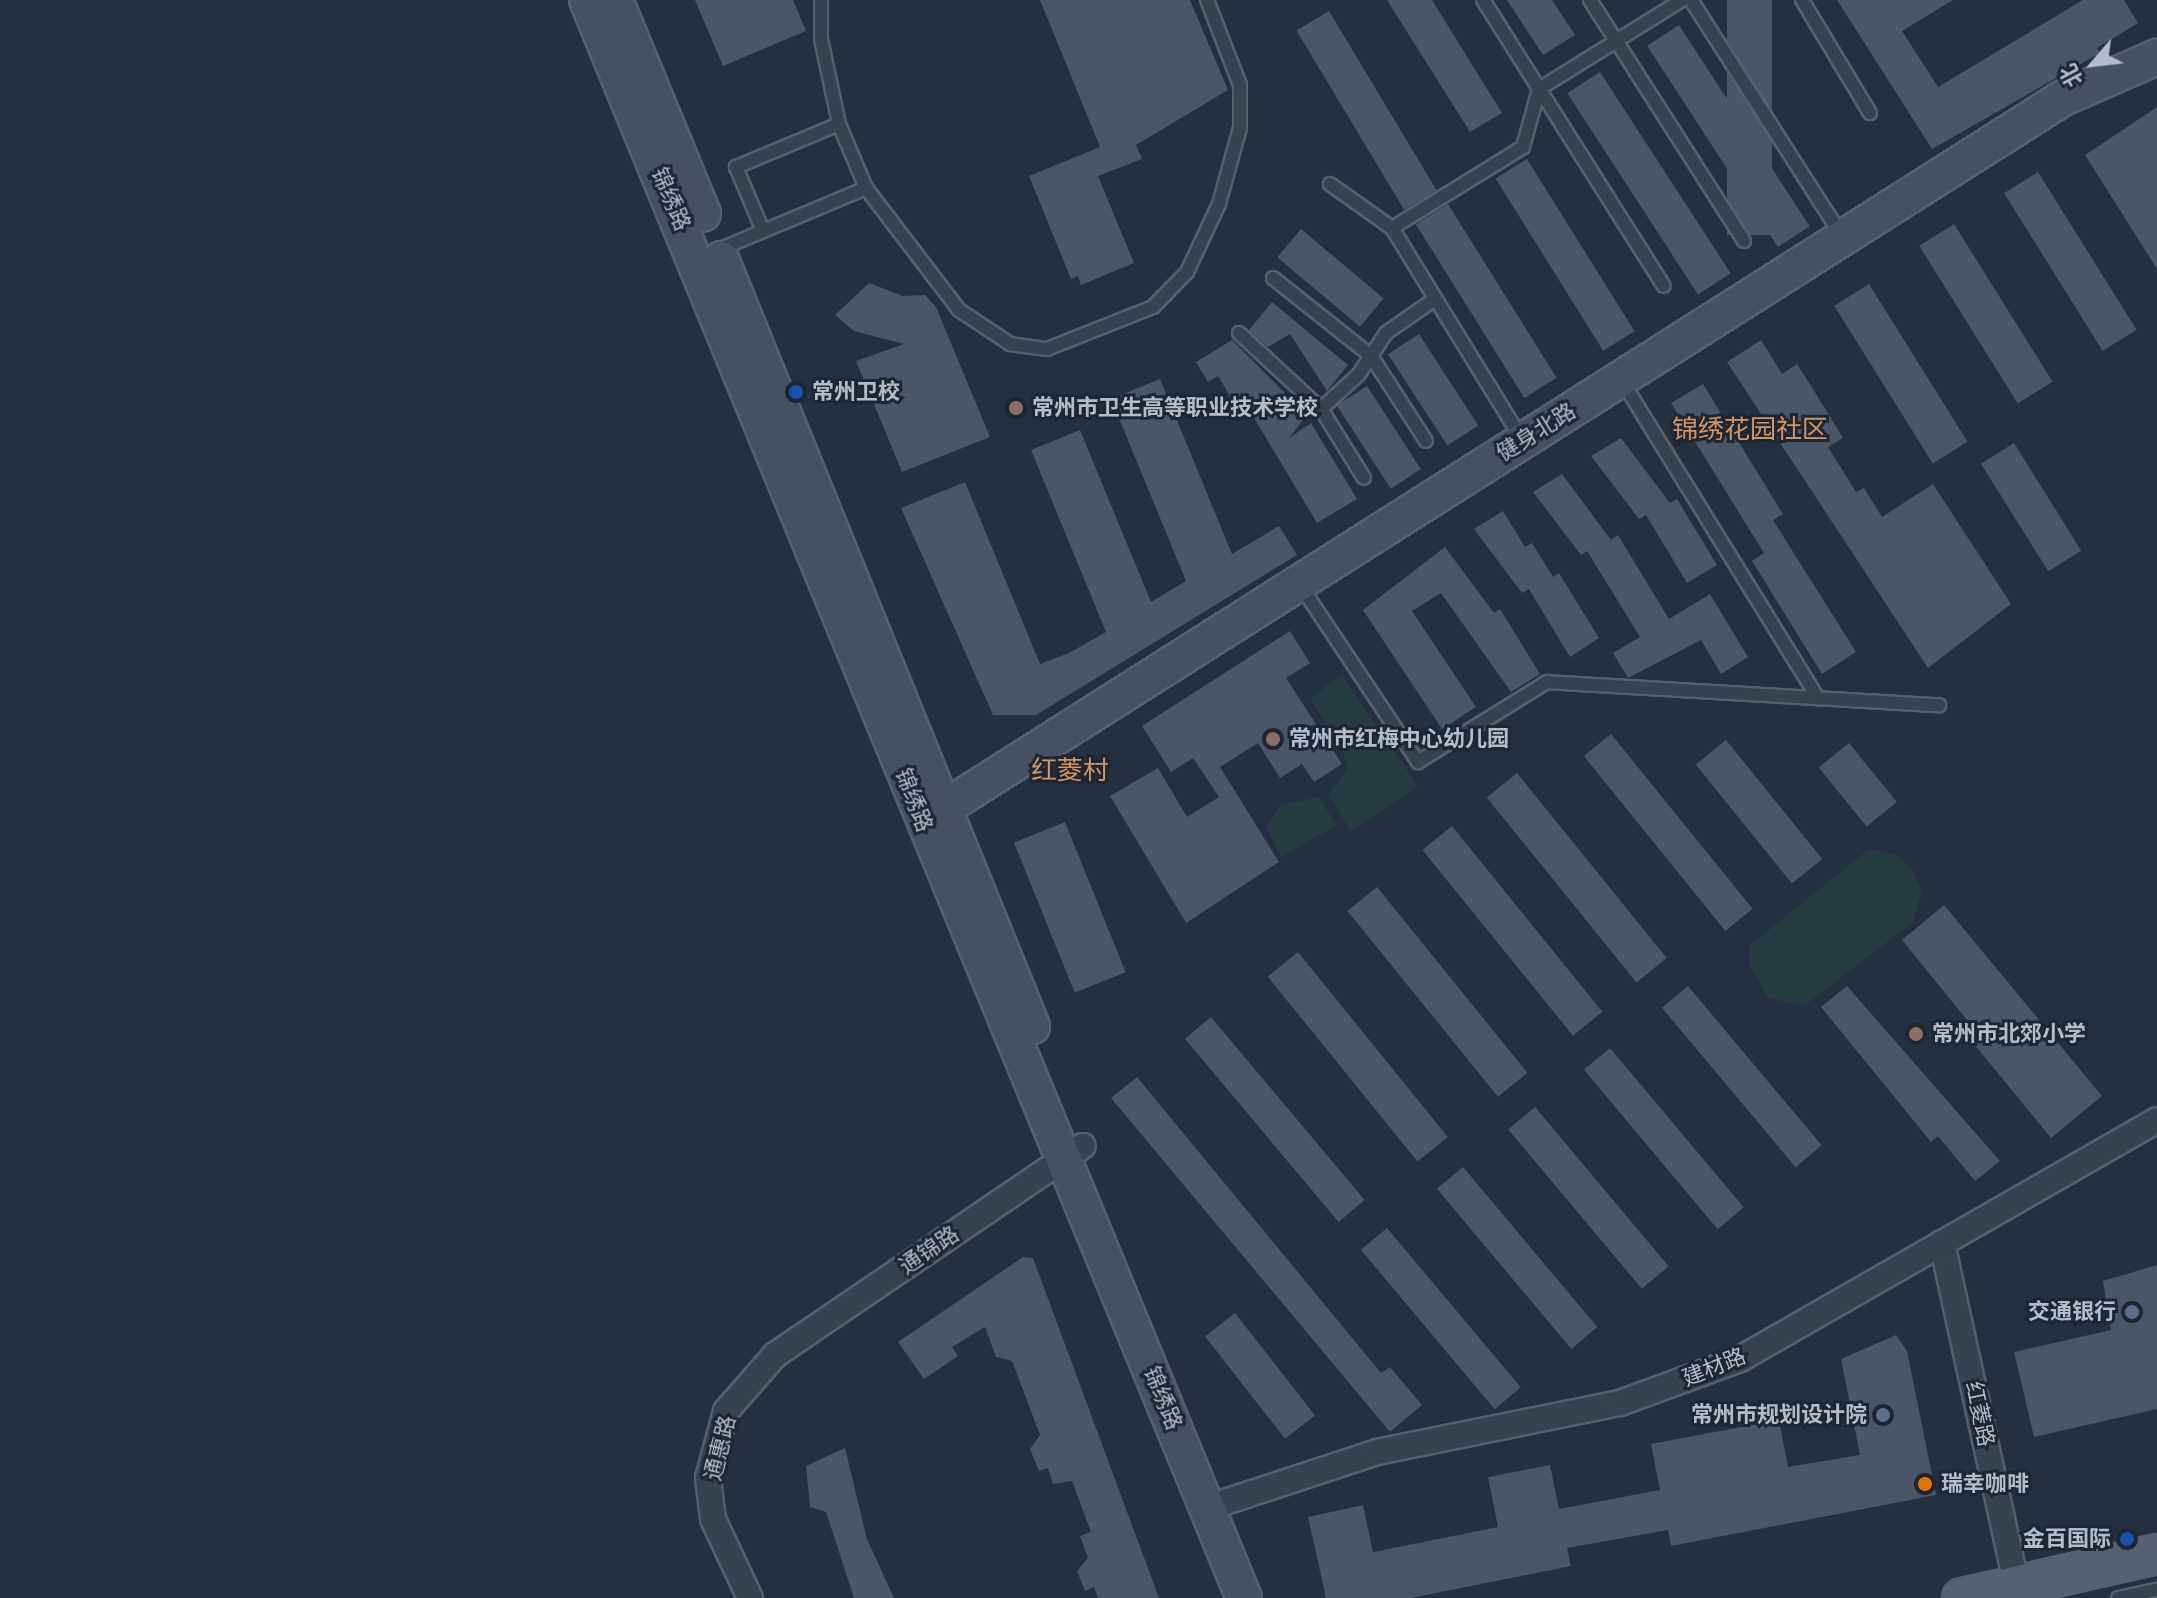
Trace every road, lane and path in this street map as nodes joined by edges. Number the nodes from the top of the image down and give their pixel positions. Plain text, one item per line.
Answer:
1 (587, 0) edge
2 (615, 0) edge
3 (821, 0) edge
4 (1207, 0) edge
5 (1483, 0) edge
6 (1590, 0) edge
7 (1682, 0) edge
8 (1691, 0) edge
9 (1802, 0) edge
10 (1616, 41) junction
11 (2157, 57) edge
12 (1539, 89) junction
13 (1870, 113) dead end
14 (839, 124) junction
15 (1330, 184) dead end
16 (866, 188) junction
17 (1392, 228) junction
18 (763, 231) junction
19 (1843, 237) junction
20 (1744, 241) dead end
21 (718, 250) junction
22 (1273, 278) dead end
23 (1664, 286) dead end
24 (1435, 299) junction
25 (1239, 333) dead end
26 (1371, 356) junction
27 (1620, 379) junction
28 (1321, 409) junction
29 (1426, 441) dead end
30 (1522, 441) junction
31 (1364, 478) dead end
32 (1299, 583) junction
33 (1818, 698) junction
34 (1939, 705) dead end
35 (934, 814) junction
36 (2157, 1120) edge
37 (1074, 1152) junction
38 (1942, 1243) junction
39 (775, 1355) joint
40 (1225, 1502) junction
41 (2157, 1554) edge
42 (2017, 1586) junction
43 (2157, 1590) edge
44 (750, 1598) edge
45 (1244, 1598) edge
46 (1264, 1598) edge
47 (1962, 1598) edge
48 (2118, 1598) edge

1 - 35 street, 锦绣路
2 - 21 street, 锦绣路
3 - 14 lane
4 - 16 lane
5 - 12 lane
6 - 10 lane
7 - 10 lane
8 - 19 lane
9 - 13 lane
10 - 12 lane
10 - 20 lane
11 - 19 street, 健身北路
12 - 17 lane
12 - 23 lane
14 - 16 lane
14 - 18 lane
15 - 17 lane
16 - 18 lane
17 - 24 lane
18 - 21 lane
19 - 27 street, 健身北路
21 - 35 street, 锦绣路
22 - 26 lane
24 - 26 lane
24 - 30 lane
25 - 28 lane
26 - 28 lane
26 - 29 lane
27 - 30 street, 健身北路
27 - 33 lane
28 - 31 lane
30 - 32 street, 健身北路
32 - 33 lane
32 - 35 street, 健身北路
33 - 34 lane
35 - 37 street, 锦绣路
36 - 38 street, 建材路
37 - 39 street, 通锦路
37 - 40 street, 锦绣路
37 - 45 street, 锦绣路
38 - 40 street, 建材路
38 - 42 street, 红菱路
39 - 44 street, 通惠路
40 - 46 street, 锦绣路
41 - 42 main road
42 - 47 main road
43 - 48 lane

